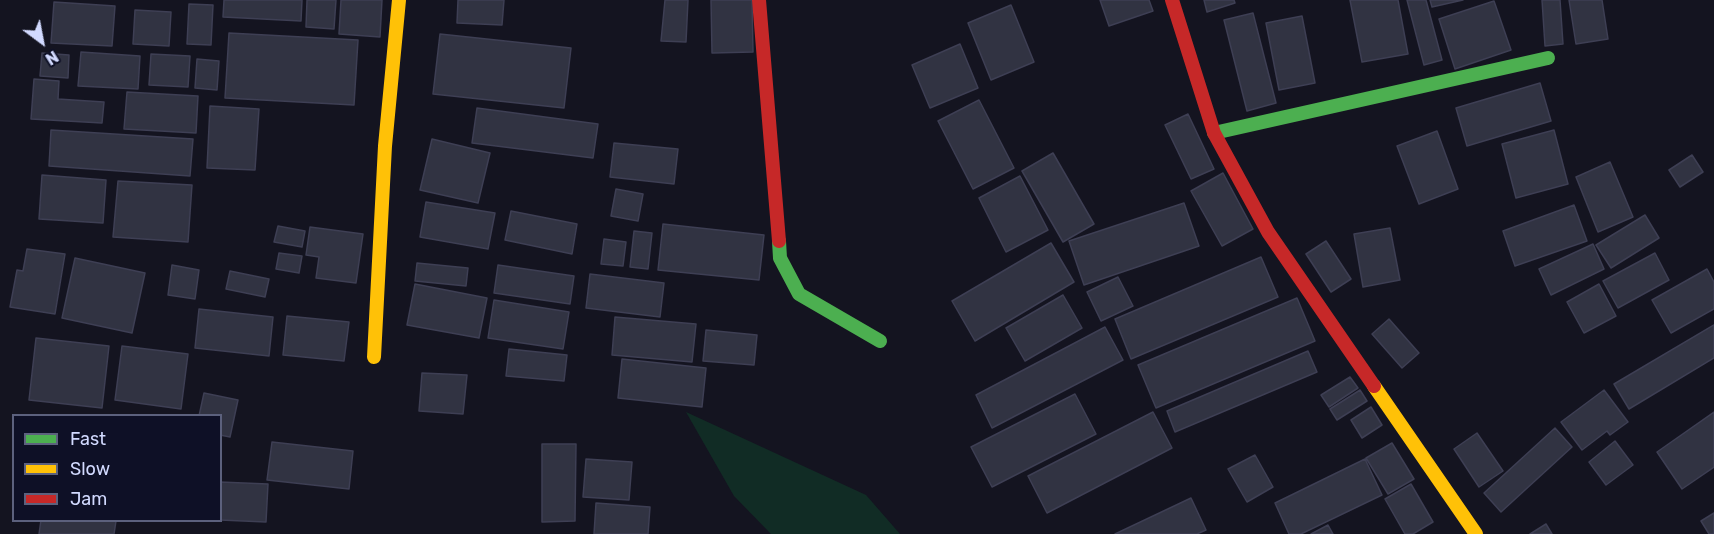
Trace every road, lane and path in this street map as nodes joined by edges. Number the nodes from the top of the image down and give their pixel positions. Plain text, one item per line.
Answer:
1 (399, 0) edge
2 (759, 0) edge
3 (1172, 0) edge
4 (1548, 58) dead end
5 (1214, 133) junction
6 (880, 341) dead end
7 (374, 357) dead end
8 (1476, 534) edge

1 - 7 street
2 - 6 street
3 - 5 street
4 - 5 street
5 - 8 street

